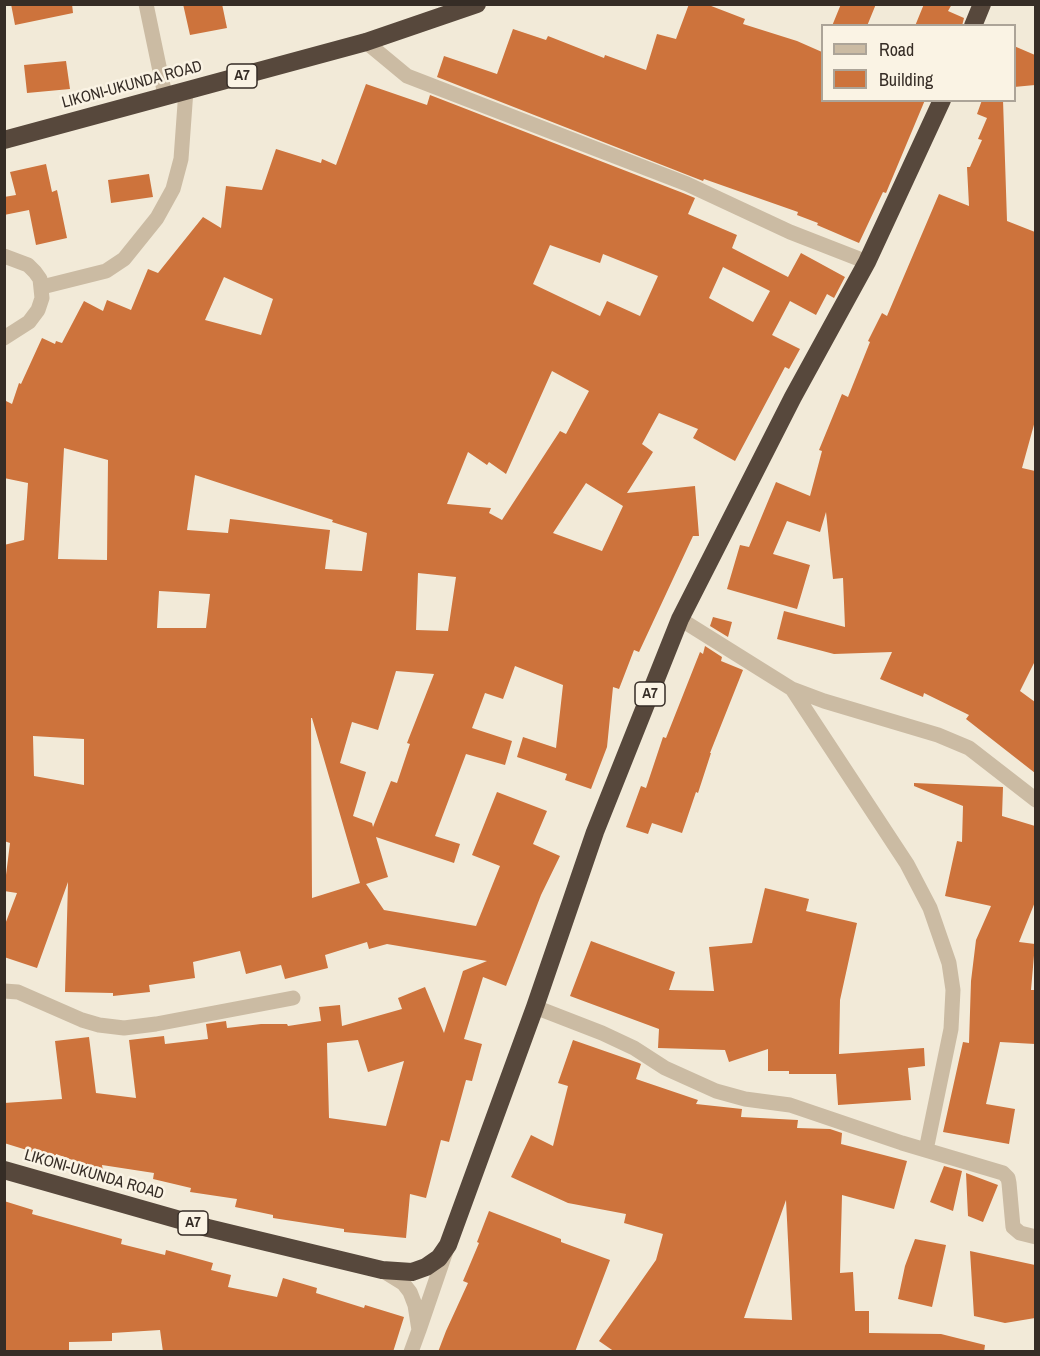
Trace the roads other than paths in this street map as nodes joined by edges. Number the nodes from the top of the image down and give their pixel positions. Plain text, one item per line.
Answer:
1 (146, 4) edge
2 (477, 4) edge
3 (982, 4) edge
4 (974, 24) edge
5 (366, 42) junction
6 (186, 90) junction
7 (165, 95) junction
8 (941, 102) edge
9 (4, 140) edge
10 (4, 256) edge
11 (867, 262) junction
12 (42, 287) junction
13 (4, 338) edge
14 (680, 619) junction
15 (792, 689) junction
16 (1035, 801) edge
17 (4, 991) edge
18 (293, 998) dead end
19 (536, 1007) junction
20 (926, 1150) junction
21 (4, 1170) edge
22 (1035, 1237) edge
23 (448, 1245) junction
24 (382, 1270) junction
25 (419, 1330) junction
26 (411, 1352) edge

1 - 7 street
2 - 5 highway, LIKONI-UKUNDA ROAD / A7
3 - 4 highway
5 - 6 highway, LIKONI-UKUNDA ROAD / A7
5 - 11 street
6 - 7 highway, LIKONI-UKUNDA ROAD / A7
6 - 12 street
7 - 9 highway, LIKONI-UKUNDA ROAD / A7
8 - 11 highway, A7
10 - 12 street
11 - 14 highway, A7
12 - 13 street
14 - 15 street
14 - 19 highway, A7
15 - 16 street
15 - 20 street
17 - 18 street
19 - 20 street
19 - 23 highway, A7
20 - 22 street
21 - 24 highway, LIKONI-UKUNDA ROAD / A7
23 - 24 highway, A7
23 - 25 street
24 - 25 street
25 - 26 street

